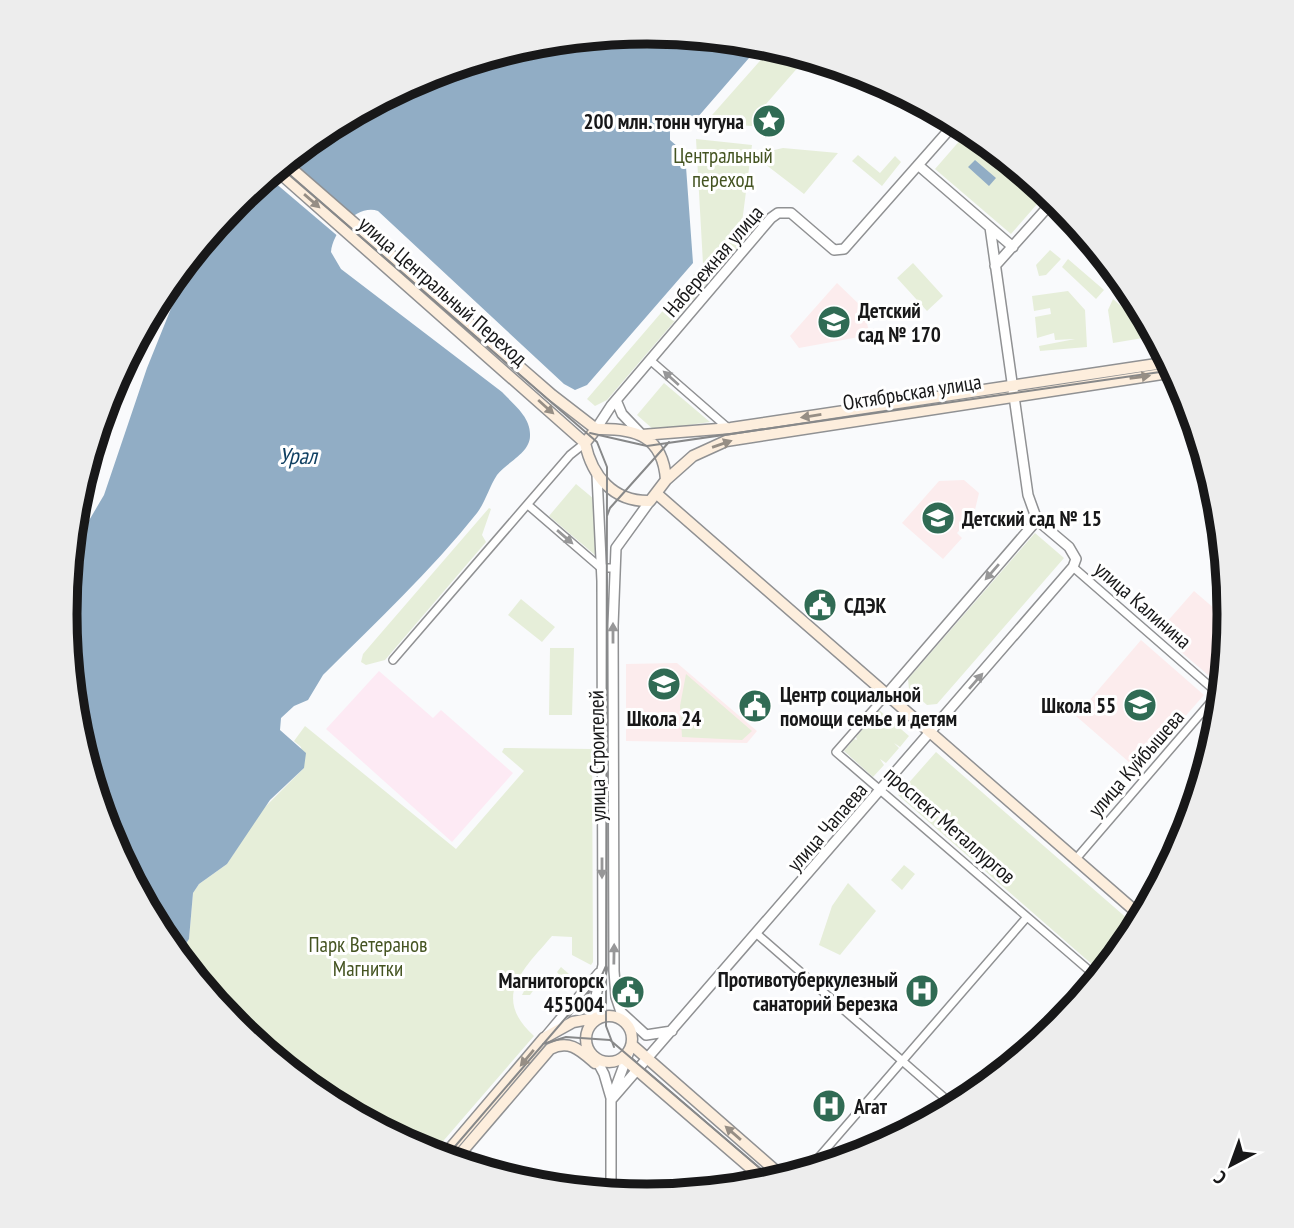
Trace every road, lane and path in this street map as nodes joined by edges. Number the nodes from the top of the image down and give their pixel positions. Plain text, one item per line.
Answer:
1 (949, 130) edge
2 (918, 165) junction
3 (291, 169) edge
4 (283, 175) edge
5 (1047, 208) edge
6 (990, 227) junction
7 (351, 228) junction
8 (1013, 247) junction
9 (995, 266) junction
10 (650, 360) junction
11 (1159, 364) edge
12 (1163, 373) edge
13 (1012, 391) junction
14 (616, 400) junction
15 (596, 429) junction
16 (728, 429) junction
17 (642, 435) junction
18 (585, 443) junction
19 (597, 475) junction
20 (666, 480) junction
21 (653, 498) junction
22 (528, 505) junction
23 (1037, 520) junction
24 (1073, 567) junction
25 (601, 568) junction
26 (615, 568) junction
27 (393, 660) dead end
28 (1212, 686) edge
29 (887, 694) junction
30 (1209, 707) edge
31 (931, 733) junction
32 (880, 791) junction
33 (1075, 860) junction
34 (1134, 911) edge
35 (1027, 917) junction
36 (757, 934) junction
37 (602, 969) junction
38 (1091, 972) edge
39 (620, 1010) junction
40 (590, 1022) junction
41 (626, 1023) junction
42 (674, 1030) junction
43 (646, 1035) junction
44 (544, 1038) junction
45 (627, 1053) junction
46 (593, 1058) junction
47 (648, 1060) junction
48 (902, 1061) junction
49 (638, 1071) junction
50 (946, 1099) edge
51 (611, 1100) junction
52 (450, 1149) edge
53 (461, 1153) edge
54 (819, 1158) edge
55 (774, 1169) edge
56 (757, 1173) edge
57 (611, 1183) edge

1 - 2 street, Набережная улица
2 - 6 street
2 - 10 street, Набережная улица
3 - 7 main road, улица Центральный Переход
4 -> 7 main road, улица Центральный Переход
5 - 8 street
6 - 8 street
6 - 9 street
7 - 15 main road, улица Центральный Переход
7 -> 18 main road, улица Центральный Переход
8 - 9 street
9 - 13 street
10 - 14 street, Набережная улица
16 -> 10 street
11 - 13 main road, Октябрьская улица
13 -> 12 main road, Октябрьская улица
13 -> 16 main road, Октябрьская улица
20 -> 13 main road, Октябрьская улица
13 - 23 street
14 - 15 street, Набережная улица
14 - 17 street
15 - 17 main road
15 - 18 main road
16 - 17 main road, Октябрьская улица
17 - 20 main road
18 - 19 main road
18 - 22 street
19 - 21 main road
19 - 25 street, улица Строителей
20 - 21 main road
21 - 26 street, улица Строителей
21 - 29 main road
22 -> 25 street
22 - 27 street
23 - 24 street
23 -> 29 street
24 - 28 street, улица Калинина
31 -> 24 street, улица Чапаева
25 - 26 street
25 -> 37 street, улица Строителей
39 -> 26 street, улица Строителей
29 - 31 main road
29 - 32 street, проспект Металлургов
30 - 33 street, улица Куйбышева
31 - 32 street, улица Чапаева
31 - 33 main road
32 - 35 street, проспект Металлургов
32 - 36 street, улица Чапаева
33 - 34 main road
35 - 38 street, проспект Металлургов
35 - 48 street
36 - 42 street, улица Чапаева
36 - 48 street
37 - 40 street, улица Строителей
37 - 44 street
39 - 41 street, улица Строителей
39 - 43 street
40 - 41 main road
40 - 44 main road
40 - 46 main road
41 - 43 street
41 - 45 main road
42 - 43 street
42 - 47 street, улица Чапаева
44 -> 52 main road
45 - 46 main road
45 - 47 main road
45 - 49 main road
45 - 51 street
46 - 51 street
46 - 53 main road
47 - 49 street, улица Чапаева
55 -> 47 main road
48 - 50 street
48 - 54 street
49 - 51 street, улица Чапаева
49 - 56 main road
51 - 57 street

